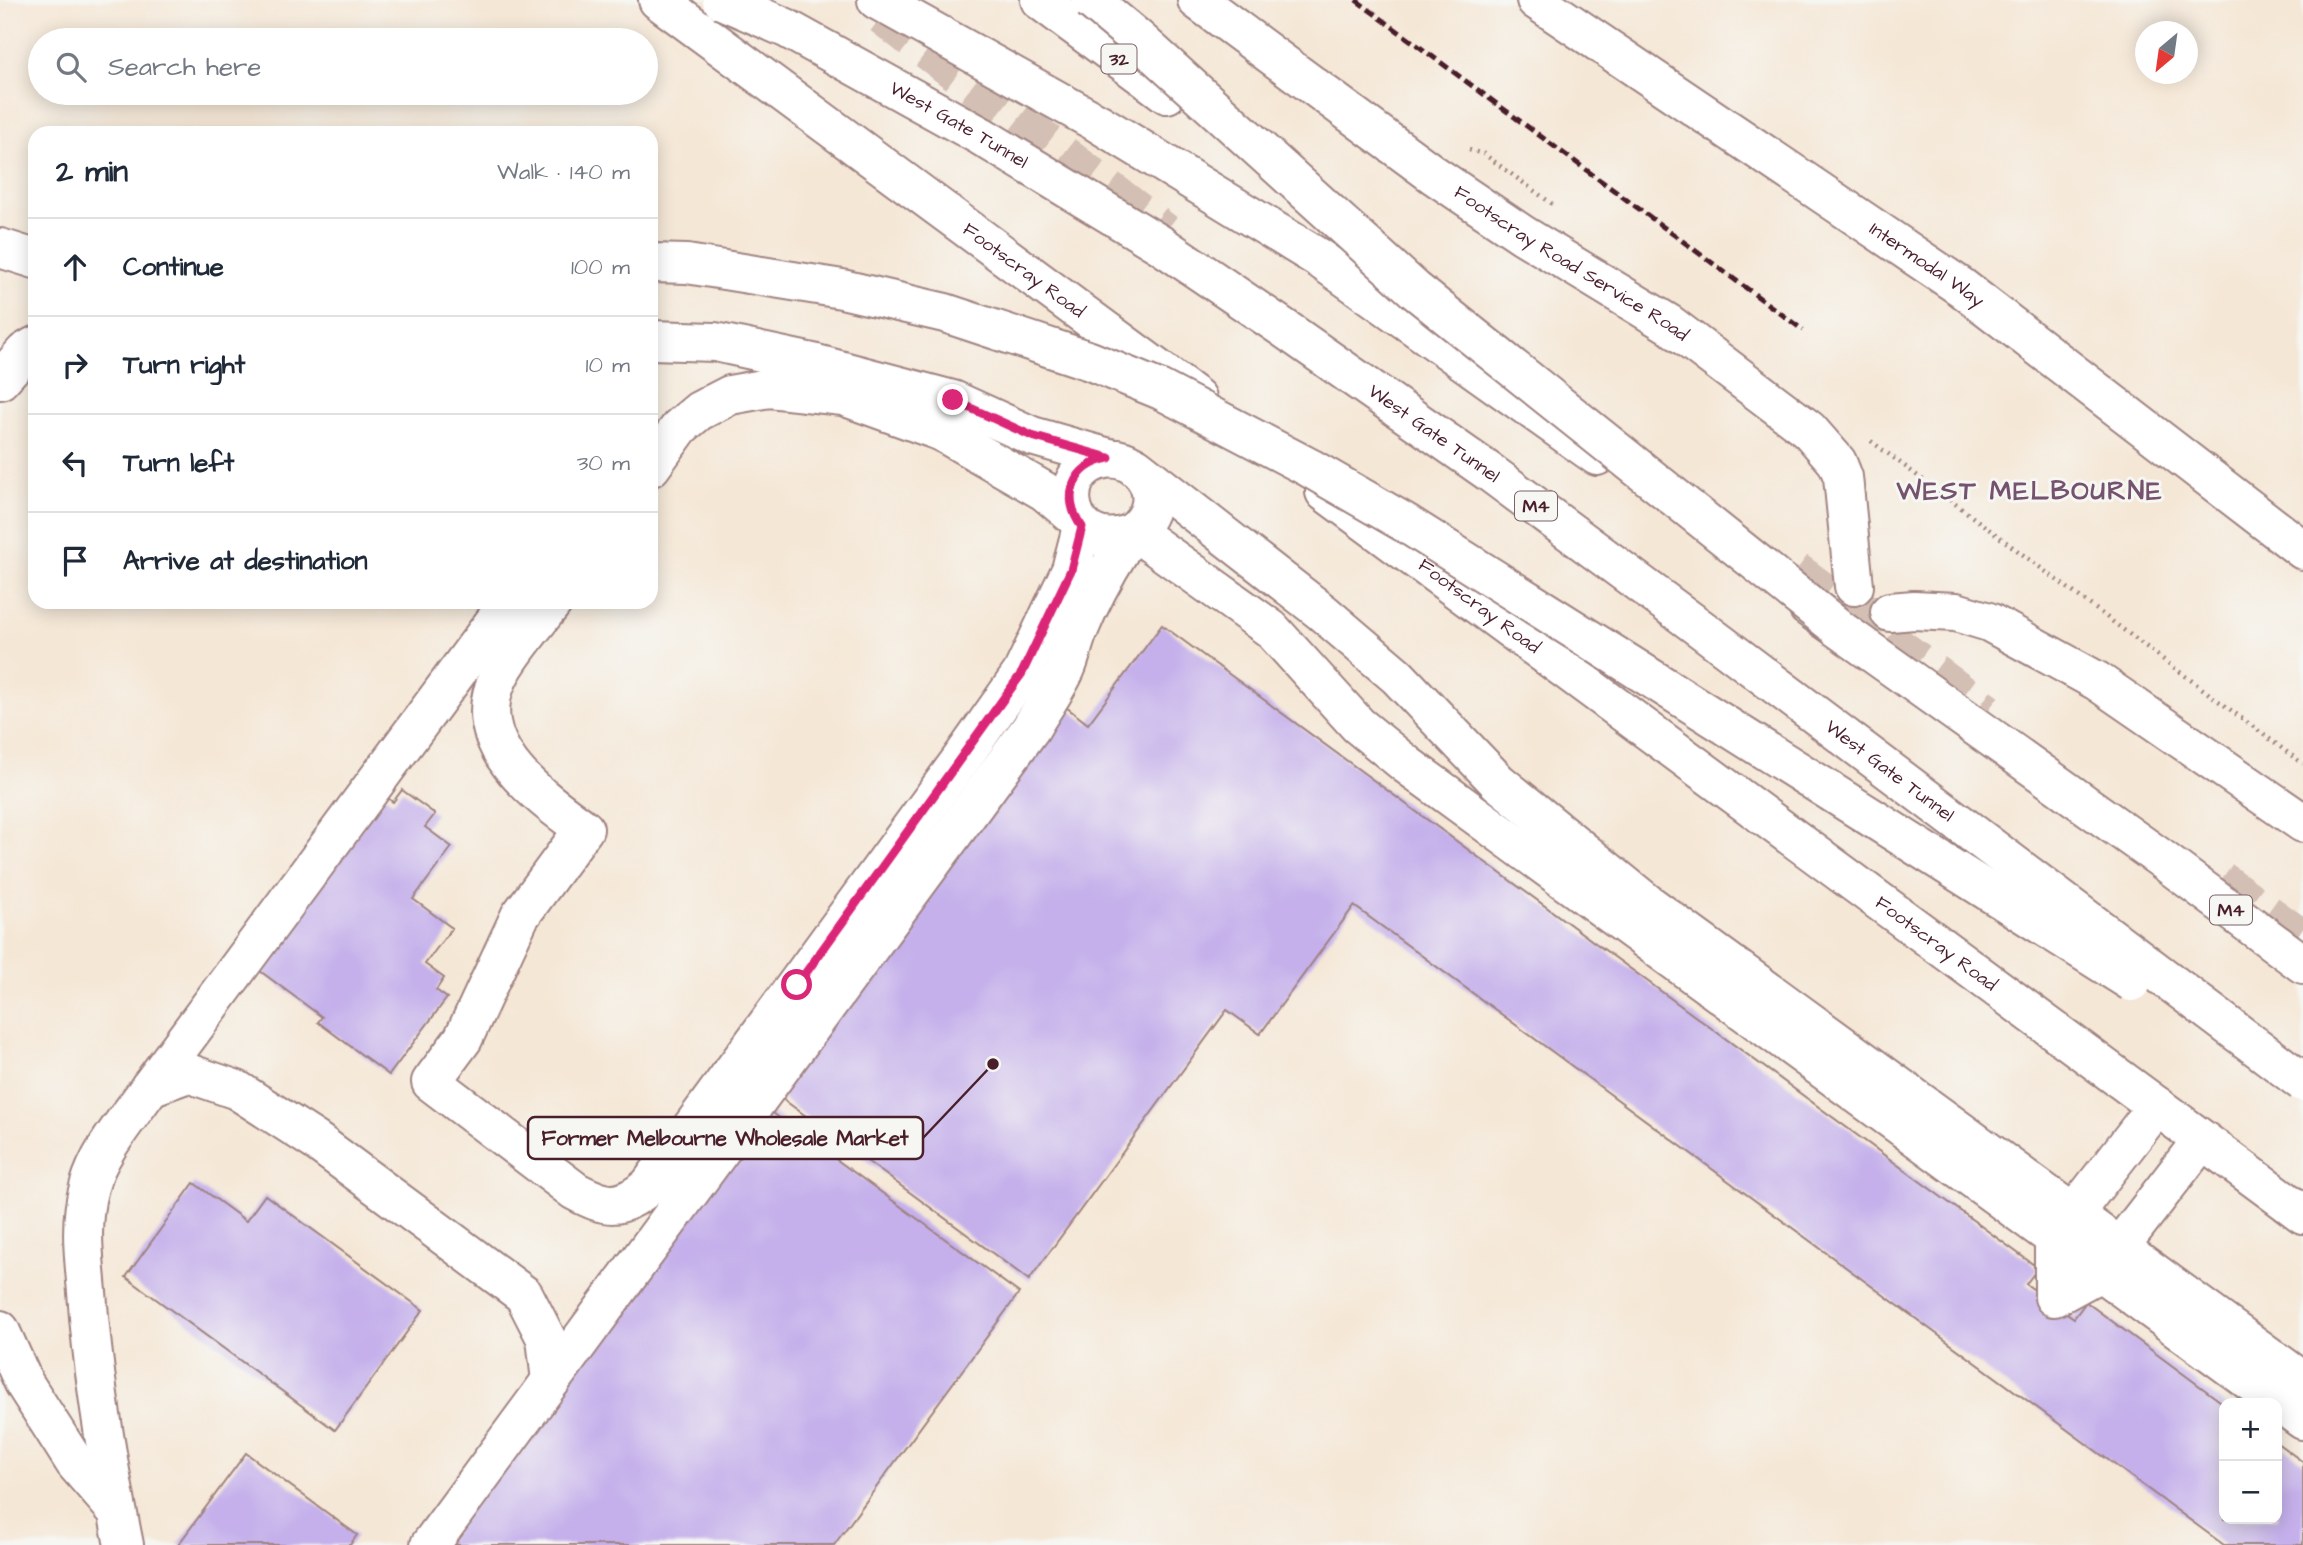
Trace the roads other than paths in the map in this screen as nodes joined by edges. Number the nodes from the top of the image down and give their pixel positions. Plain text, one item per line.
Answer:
1 (658, 0) edge
2 (722, 0) edge
3 (877, 0) edge
4 (1040, 0) edge
5 (1196, 0) edge
6 (1536, 0) edge
7 (1081, 12) edge
8 (1167, 94) dead end
9 (0, 248) edge
10 (28, 257) edge
11 (658, 263) edge
12 (658, 340) edge
13 (28, 351) edge
14 (0, 380) edge
15 (658, 457) edge
16 (1122, 462) junction
17 (1079, 522) junction
18 (1132, 533) junction
19 (2303, 550) edge
20 (1854, 586) tunnel mouth
21 (504, 609) edge
22 (548, 609) edge
23 (1890, 612) tunnel mouth
24 (1836, 626) junction
25 (2303, 823) edge
26 (2303, 964) edge
27 (2303, 1082) edge
28 (150, 1087) junction
29 (2303, 1090) edge
30 (2157, 1106) junction
31 (2202, 1140) junction
32 (2303, 1214) edge
33 (2064, 1227) junction
34 (2110, 1260) junction
35 (0, 1330) edge
36 (551, 1381) junction
37 (2303, 1381) edge
38 (2303, 1420) edge
39 (120, 1528) edge
40 (430, 1545) edge

1 - 30 main road, Footscray Road
2 - 27 main road, West Gate Tunnel / M4, bridge
3 - 24 main road, M4, bridge
4 - 7 main road, 32
5 - 20 main road, Footscray Road Service Road
6 - 19 main road, Intermodal Way
7 - 8 main road, 32
7 - 24 main road, bridge
9 - 10 main road
11 - 29 main road, bridge
12 - 16 main road
13 - 14 main road
15 - 17 main road
16 - 17 main road
16 - 18 main road
16 - 33 main road
17 - 18 main road
17 - 22 main road
18 - 33 main road
18 - 36 main road
21 - 28 main road
23 - 25 main road
24 - 26 main road, M4
28 - 36 main road
28 - 39 main road
30 - 31 main road, Footscray Road
30 - 33 main road
31 - 32 main road, Footscray Road
31 - 34 main road
33 - 34 main road
33 - 34 main road
34 - 37 main road
34 - 38 main road
35 - 39 main road
36 - 40 main road

